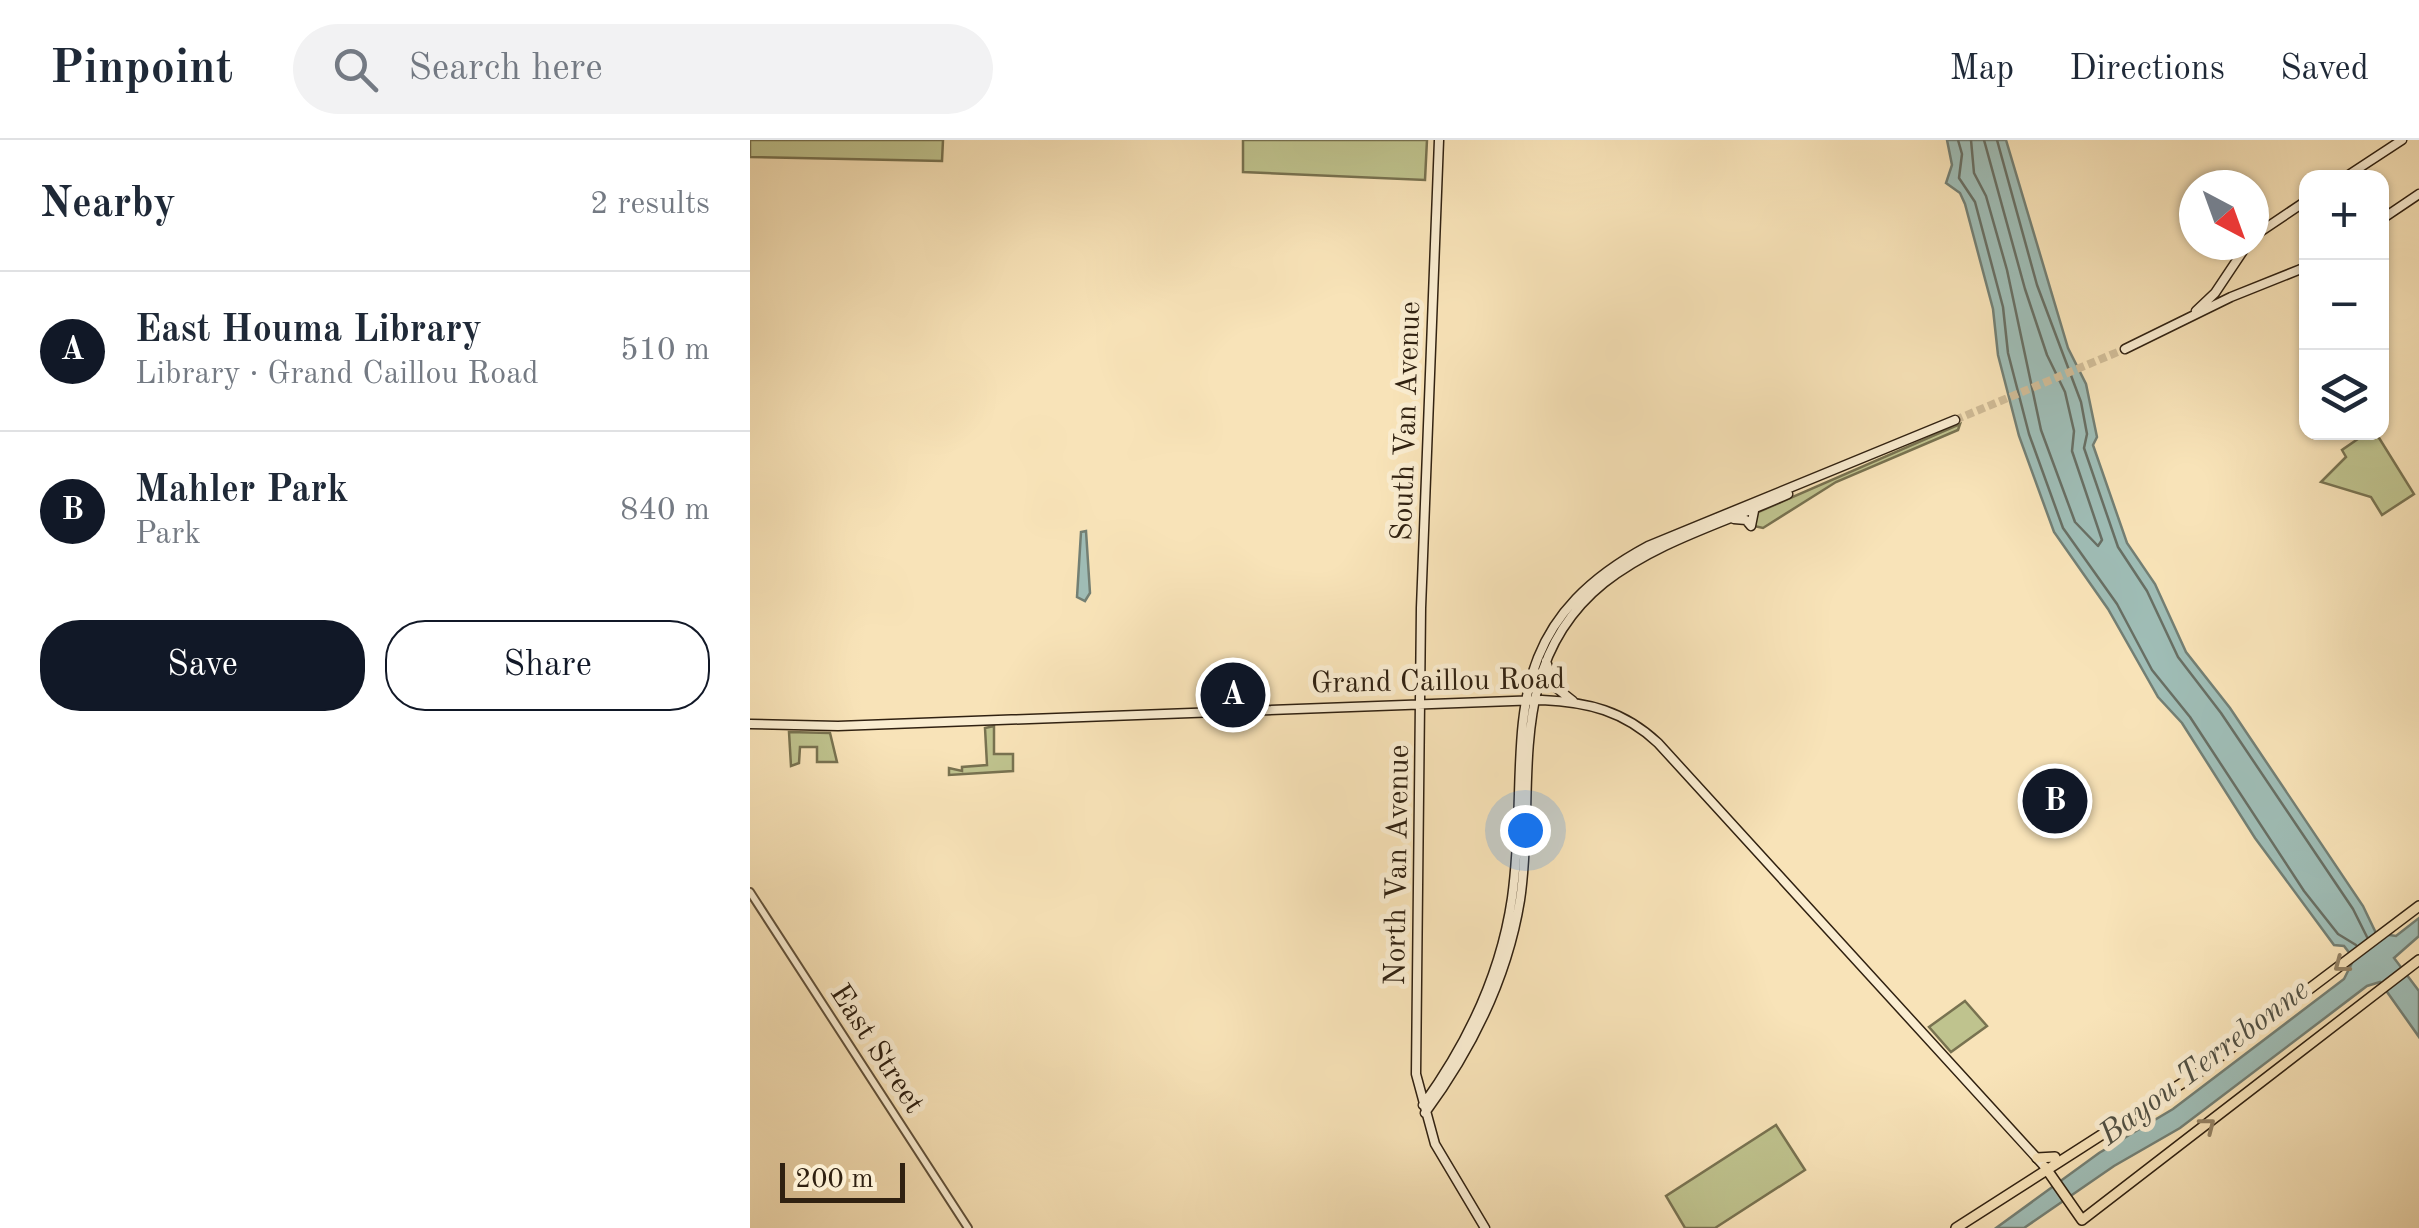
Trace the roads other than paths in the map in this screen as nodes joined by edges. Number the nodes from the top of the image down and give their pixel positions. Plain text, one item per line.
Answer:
1 (1438, 140) edge
2 (2402, 140) edge
3 (2356, 170) edge
4 (2419, 194) edge
5 (2299, 207) edge
6 (2389, 213) edge
7 (2269, 227) edge
8 (2238, 260) edge
9 (2299, 271) edge
10 (2181, 323) junction
11 (2125, 349) tunnel mouth
12 (1955, 420) tunnel mouth
13 (1809, 482) junction
14 (1757, 508) junction
15 (1730, 519) junction
16 (1700, 527) junction
17 (1546, 659) junction
18 (1528, 700) junction
19 (1573, 701) junction
20 (1421, 703) junction
21 (750, 724) edge
22 (750, 892) edge
23 (2419, 906) edge
24 (2419, 960) edge
25 (1424, 1109) junction
26 (2041, 1162) junction
27 (2082, 1220) junction
28 (968, 1228) edge
29 (1485, 1228) edge
30 (1956, 1228) edge
31 (2070, 1228) edge

1 - 20 main road, South Van Avenue
2 - 3 main road
4 - 6 main road
5 - 7 main road
8 - 10 main road
9 - 10 main road
10 - 11 main road
12 - 13 main road
13 - 14 main road
13 - 16 main road
14 - 15 main road
14 - 15 main road
15 - 16 main road
16 - 17 main road
16 - 18 main road
17 - 18 main road
17 - 19 main road
18 - 19 main road, Grand Caillou Road
18 - 20 main road, Grand Caillou Road
18 - 25 main road
19 - 26 main road, Grand Caillou Road
20 - 21 main road, Grand Caillou Road
20 - 25 main road, North Van Avenue
22 - 28 street, East Street
23 -> 26 main road
27 -> 24 main road
25 - 29 main road, North Van Avenue
26 - 27 main road, Grand Caillou Road
26 - 30 main road
27 - 31 main road

